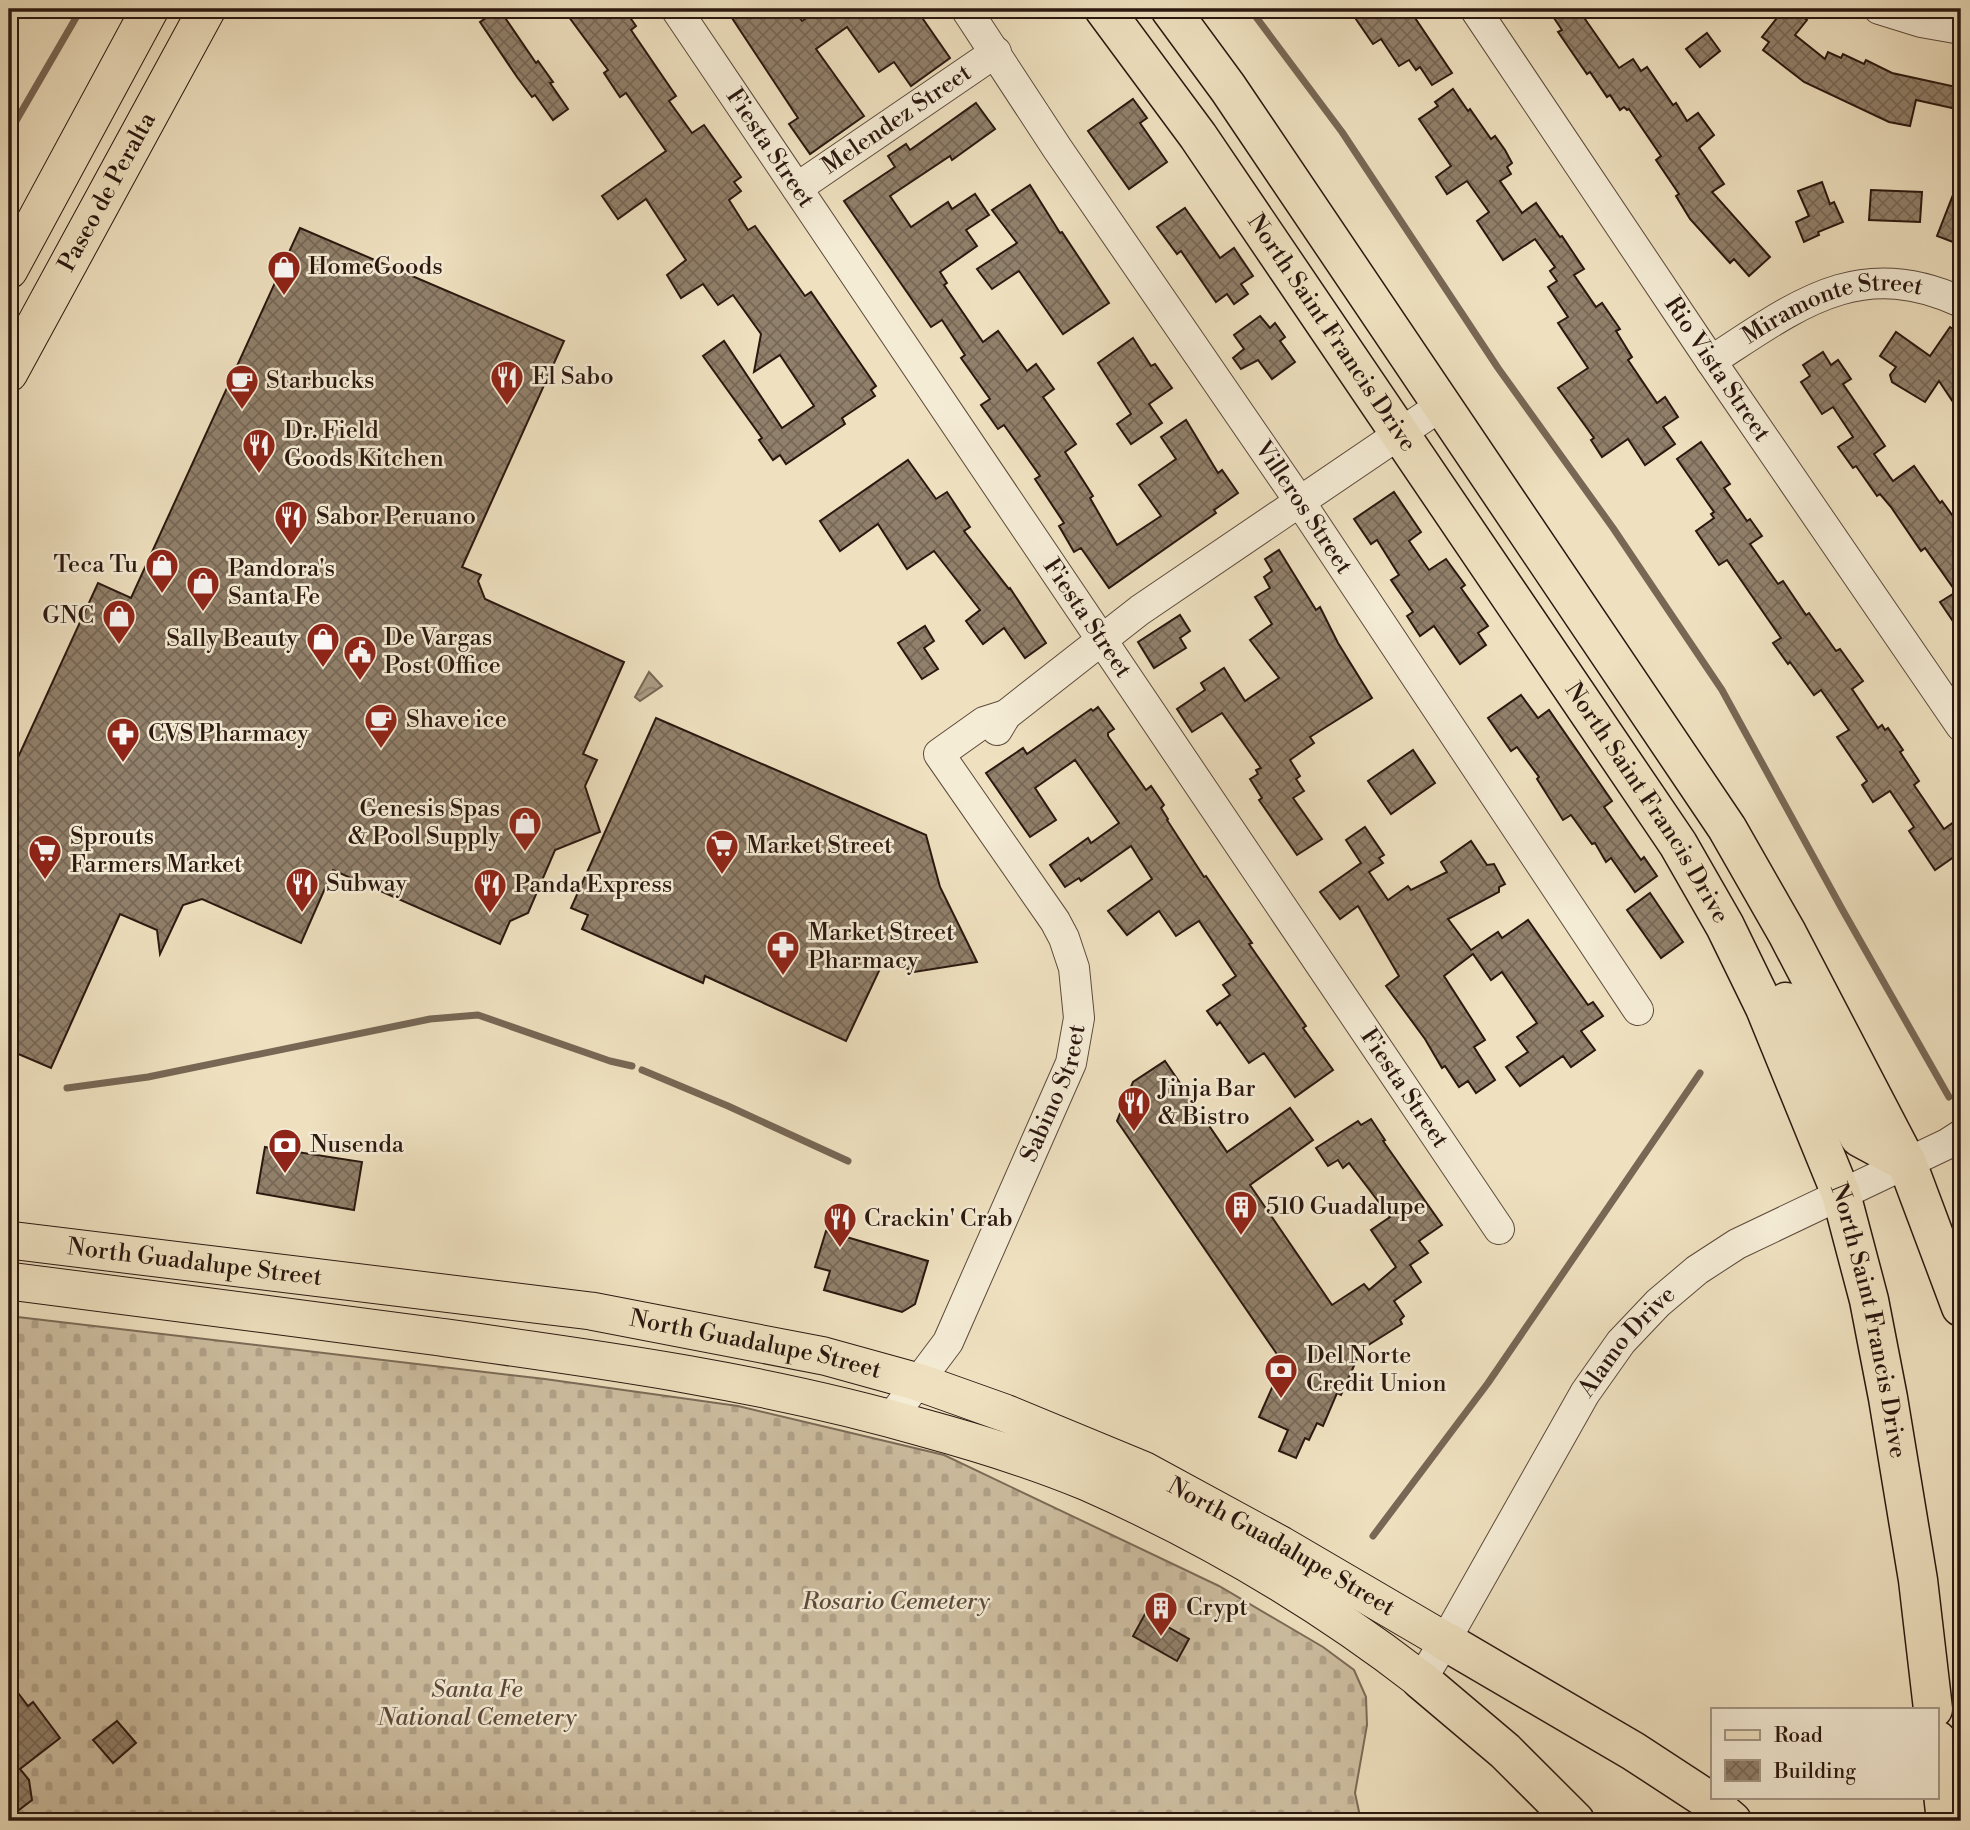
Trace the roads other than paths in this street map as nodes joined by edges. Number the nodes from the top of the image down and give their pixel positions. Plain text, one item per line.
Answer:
1 (150, 9) edge
2 (207, 9) edge
3 (676, 9) edge
4 (966, 9) edge
5 (1104, 9) edge
6 (1170, 9) edge
7 (1475, 9) edge
8 (1879, 9) edge
9 (1961, 29) edge
10 (996, 52) junction
11 (797, 188) junction
12 (9, 270) edge
13 (1961, 302) edge
14 (1712, 361) junction
15 (9, 373) edge
16 (1442, 405) junction
17 (1400, 434) junction
18 (1300, 502) junction
19 (1102, 638) junction
20 (1961, 726) edge
21 (1725, 926) junction
22 (1638, 1010) dead end
23 (1961, 1135) edge
24 (1906, 1163) junction
25 (1841, 1194) junction
26 (1499, 1229) dead end
27 (9, 1240) edge
28 (9, 1281) edge
29 (1961, 1307) edge
30 (918, 1382) junction
31 (891, 1418) junction
32 (1445, 1641) junction
33 (1421, 1680) junction
34 (1933, 1708) edge
35 (1938, 1749) edge
36 (1575, 1821) edge
37 (1732, 1821) edge
38 (1946, 1821) edge

1 - 12 main road, Paseo de Peralta
2 - 15 main road, Paseo de Peralta
3 - 11 street, Fiesta Street
4 - 10 street, Villeros Street
5 - 17 highway, North Saint Francis Drive
6 - 16 highway, North Saint Francis Drive
7 - 14 street, Rio Vista Street
8 - 9 street
10 - 11 street, Melendez Street
10 - 18 street, Villeros Street
11 - 19 street, Fiesta Street
13 - 14 street, Miramonte Street
14 - 20 street, Rio Vista Street
16 - 17 street, Sabino Street
16 - 24 highway, North Saint Francis Drive
17 - 18 street, Sabino Street
17 - 21 highway, North Saint Francis Drive
18 - 19 street, Sabino Street
18 - 22 street, Villeros Street
19 - 26 street, Fiesta Street
19 - 30 street, Sabino Street
21 - 24 highway
21 - 25 highway, North Saint Francis Drive
23 - 24 street, Alamo Drive
24 - 25 street, Alamo Drive
24 - 29 highway, North Saint Francis Drive
25 - 32 street, Alamo Drive
25 - 34 highway, North Saint Francis Drive
27 - 30 main road, North Guadalupe Street
28 - 31 main road, North Guadalupe Street
30 - 31 street, Sabino Street
30 - 32 main road, North Guadalupe Street
31 - 33 main road, North Guadalupe Street
32 - 33 street, Alamo Drive
32 - 37 highway
33 - 36 highway
35 - 38 highway

